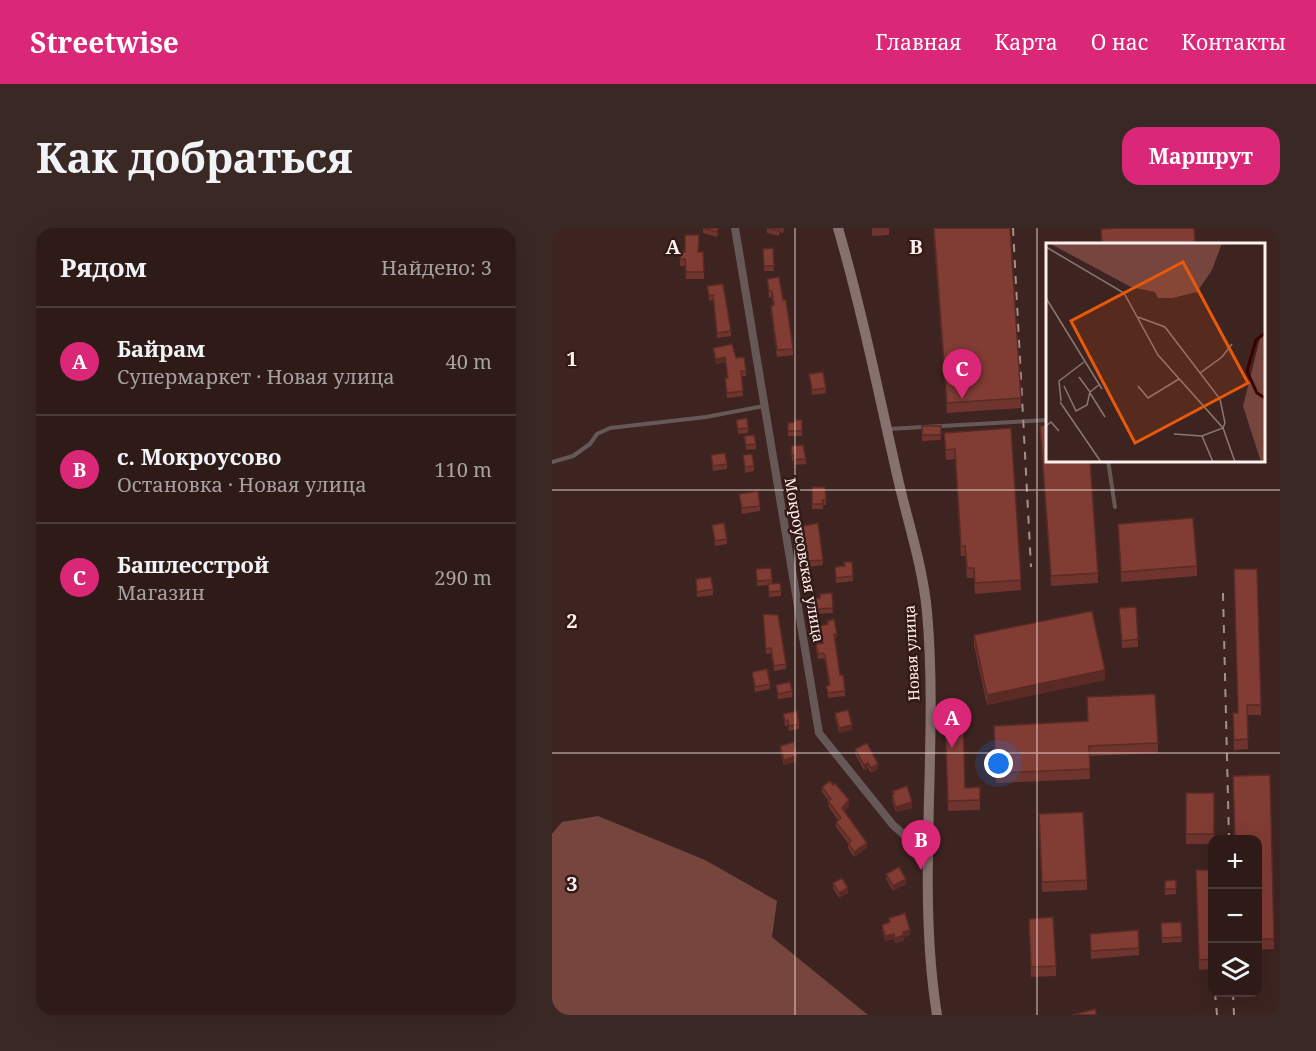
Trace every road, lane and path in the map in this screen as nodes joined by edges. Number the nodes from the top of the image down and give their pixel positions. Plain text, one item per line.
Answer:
1 (735, 228) edge
2 (838, 228) edge
3 (764, 406) junction
4 (1046, 420) edge
5 (887, 429) junction
6 (552, 462) edge
7 (1108, 462) edge
8 (1115, 507) dead end
9 (929, 856) junction
10 (937, 1015) edge

1 - 3 street, Мокроусовская улица
2 - 5 main road, Новая улица
3 - 6 lane
3 - 9 street, Мокроусовская улица
4 - 5 lane
5 - 9 main road, Новая улица
7 - 8 lane
9 - 10 main road, Новая улица

